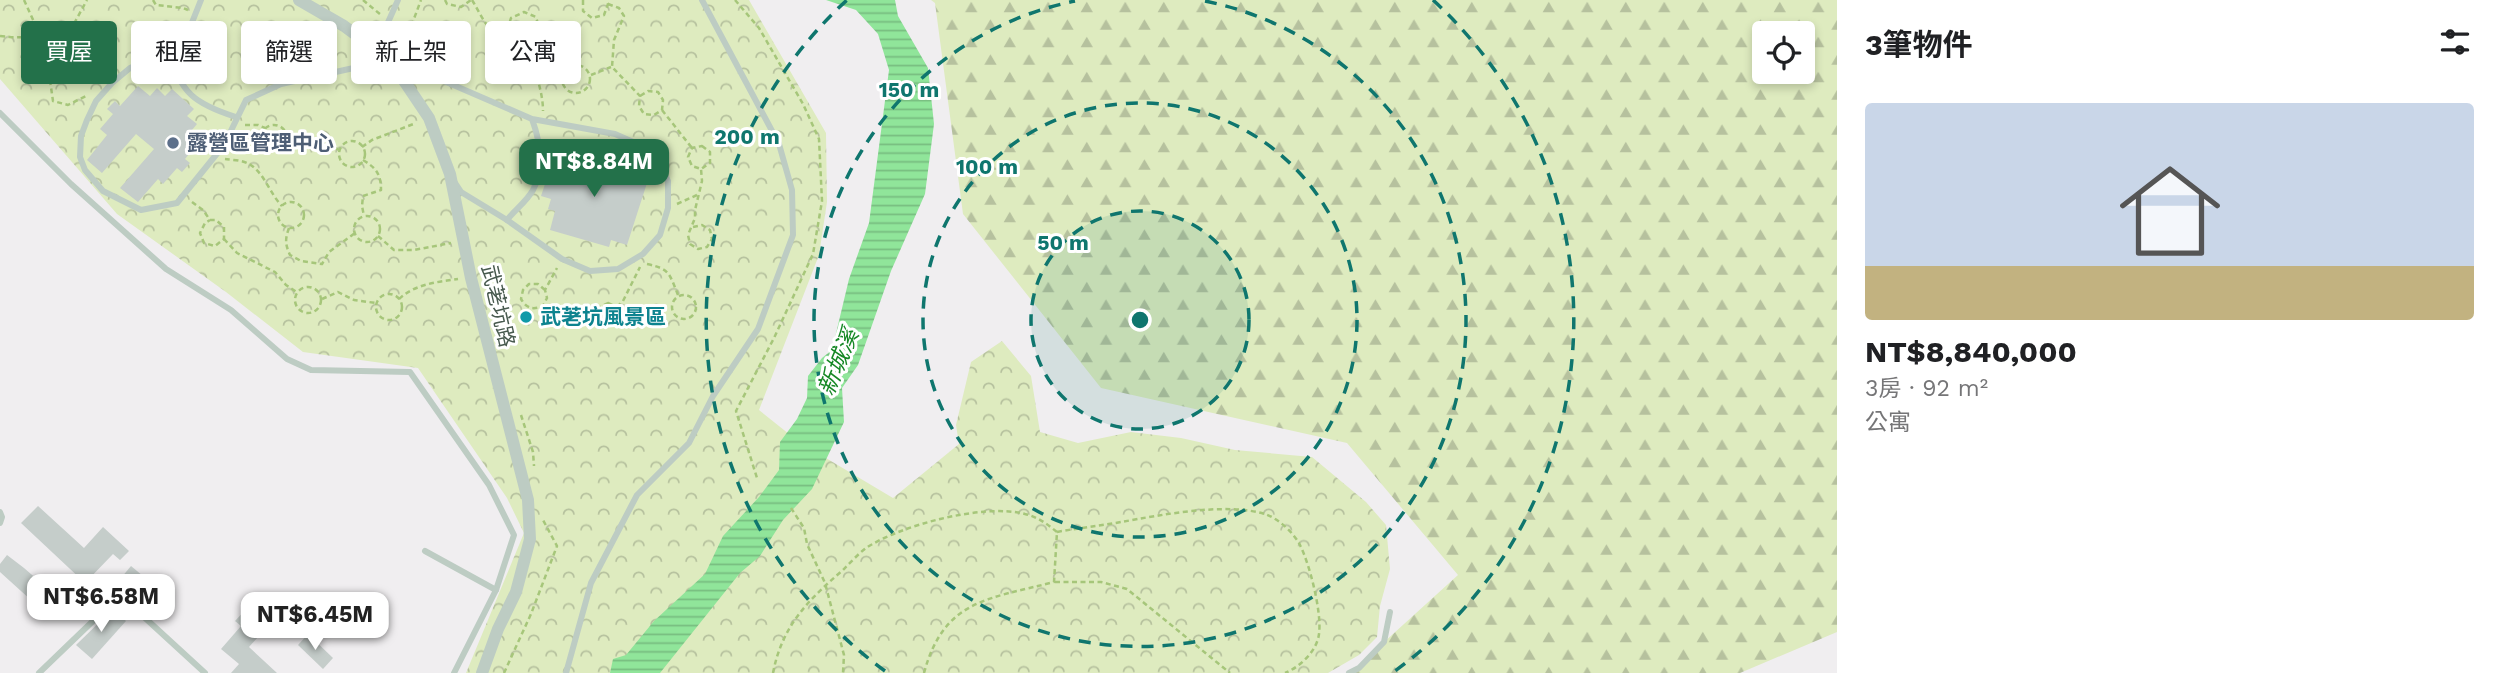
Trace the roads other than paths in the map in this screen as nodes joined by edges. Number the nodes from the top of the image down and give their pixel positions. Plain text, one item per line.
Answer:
1 (201, 0) edge
2 (299, 0) edge
3 (398, 0) edge
4 (702, 0) edge
5 (192, 21) edge
6 (388, 21) edge
7 (351, 31) edge
8 (351, 68) edge
9 (131, 70) edge
10 (181, 84) edge
11 (406, 84) edge
12 (449, 84) edge
13 (0, 113) edge
14 (236, 117) junction
15 (531, 120) junction
16 (450, 174) junction
17 (507, 220) junction
18 (0, 512) edge
19 (0, 523) edge
20 (425, 551) dead end
21 (496, 590) junction
22 (1390, 612) dead end
23 (39, 673) edge
24 (205, 673) edge
25 (454, 673) edge
26 (482, 673) edge
27 (566, 673) edge
28 (1349, 673) edge

1 - 5 lane
2 - 7 street, 武荖坑路
3 - 6 lane
4 - 27 lane
8 - 14 lane
9 - 14 lane
10 - 14 lane
11 - 16 street, 武荖坑路
12 - 15 lane
13 - 21 lane
15 - 17 lane
15 - 17 lane
16 - 17 lane
16 - 26 street, 武荖坑路
18 - 19 lane
20 - 21 lane
21 - 25 lane
22 - 28 lane
23 - 24 lane

